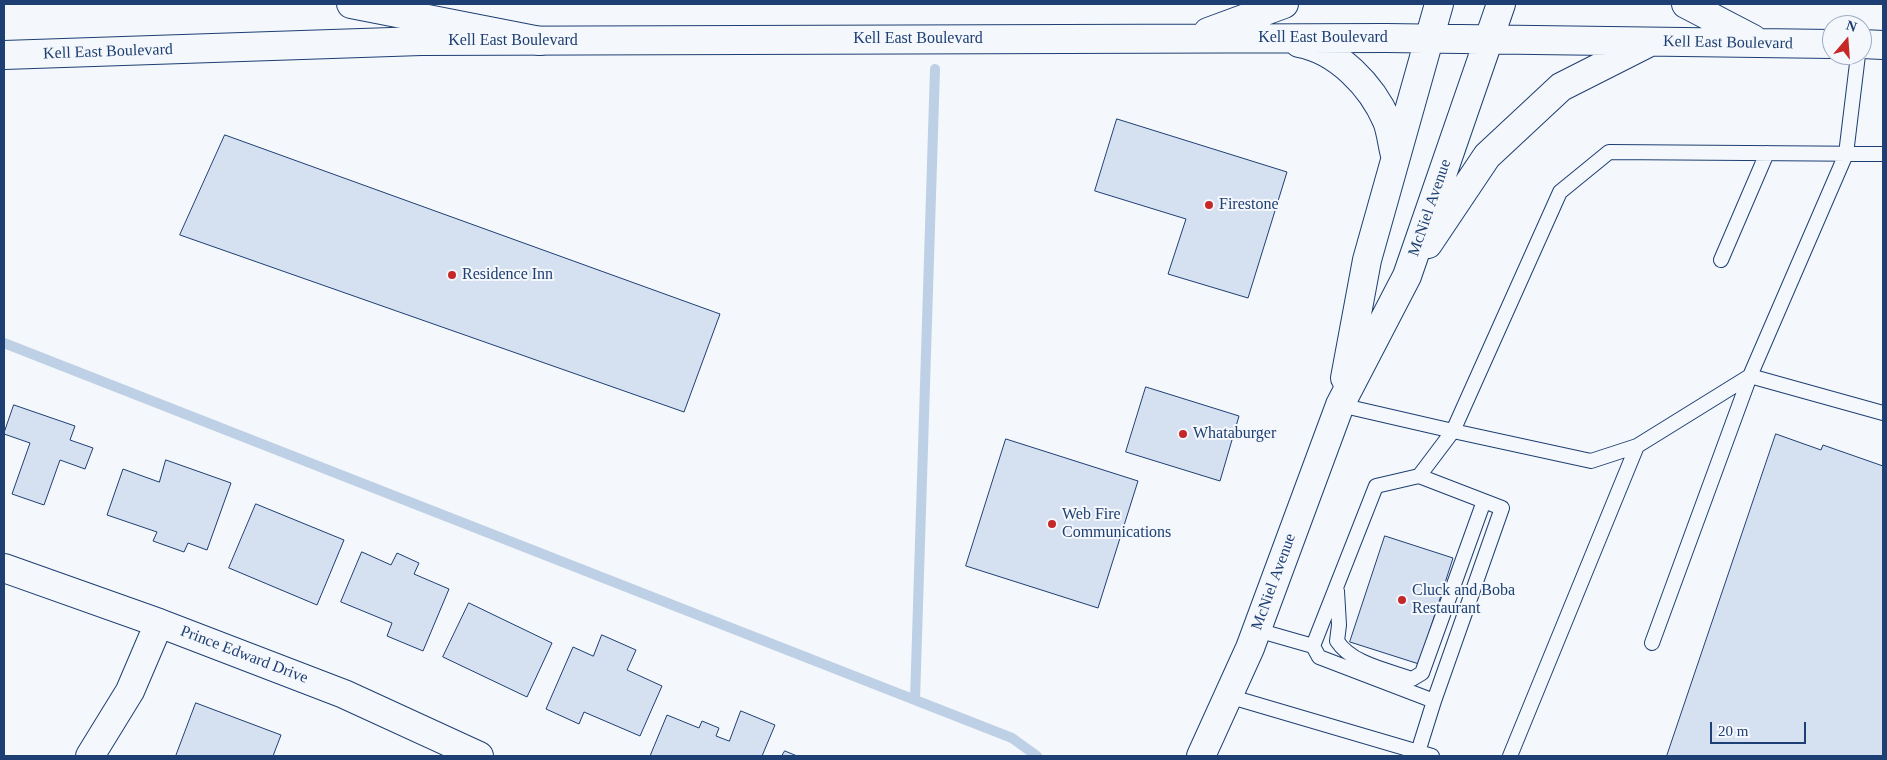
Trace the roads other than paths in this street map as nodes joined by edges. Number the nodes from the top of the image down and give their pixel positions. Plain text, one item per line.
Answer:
1 (351, 4) edge
2 (1284, 4) edge
3 (1439, 4) edge
4 (1501, 4) edge
5 (1686, 4) edge
6 (1191, 38) junction
7 (1271, 38) junction
8 (1429, 38) junction
9 (1489, 39) junction
10 (540, 41) junction
11 (1651, 42) junction
12 (1760, 43) junction
13 (1822, 44) edge
14 (4, 55) edge
15 (1857, 65) edge
16 (1767, 153) junction
17 (1846, 154) junction
18 (1883, 154) edge
19 (1395, 158) junction
20 (1721, 260) dead end
21 (1407, 276) junction
22 (1750, 376) junction
23 (1340, 405) junction
24 (1883, 413) edge
25 (1452, 431) junction
26 (1637, 446) junction
27 (1419, 476) junction
28 (1484, 501) junction
29 (4, 568) edge
30 (1337, 585) junction
31 (159, 623) junction
32 (1257, 630) junction
33 (1652, 643) dead end
34 (1313, 646) junction
35 (1228, 696) junction
36 (1434, 701) junction
37 (1418, 752) junction
38 (90, 756) edge
39 (479, 756) edge
40 (1201, 756) edge
41 (1432, 756) edge
42 (1510, 756) edge

1 - 10 main road
2 - 6 main road
3 - 8 main road, McNiel Avenue
4 - 9 main road, McNiel Avenue
5 - 12 main road
6 - 7 main road, Kell East Boulevard
6 - 10 main road, Kell East Boulevard
7 - 8 main road, Kell East Boulevard
7 - 19 main road
8 - 9 main road, Kell East Boulevard
8 - 19 main road, McNiel Avenue
9 - 11 main road, Kell East Boulevard
9 - 21 main road, McNiel Avenue
10 - 14 main road, Kell East Boulevard
11 - 12 main road, Kell East Boulevard
11 - 21 main road
12 - 13 main road, Kell East Boulevard
15 - 17 lane
16 - 17 lane
16 - 20 lane
16 - 25 lane
17 - 18 lane
17 - 22 lane
19 - 23 main road, McNiel Avenue
21 - 23 main road, McNiel Avenue
22 - 24 lane
22 - 26 lane
22 - 33 lane
23 - 25 lane
23 - 32 main road, McNiel Avenue
25 - 26 lane
25 - 27 lane
26 - 42 lane
27 - 28 lane
27 - 30 lane
28 - 30 lane
28 - 36 lane
29 - 31 main road, Prince Edward Drive
30 - 34 lane
31 - 38 main road
31 - 39 main road, Prince Edward Drive
32 - 34 lane
32 - 35 main road, McNiel Avenue
34 - 36 lane
35 - 37 lane
35 - 40 main road, McNiel Avenue
36 - 37 lane
37 - 41 lane

